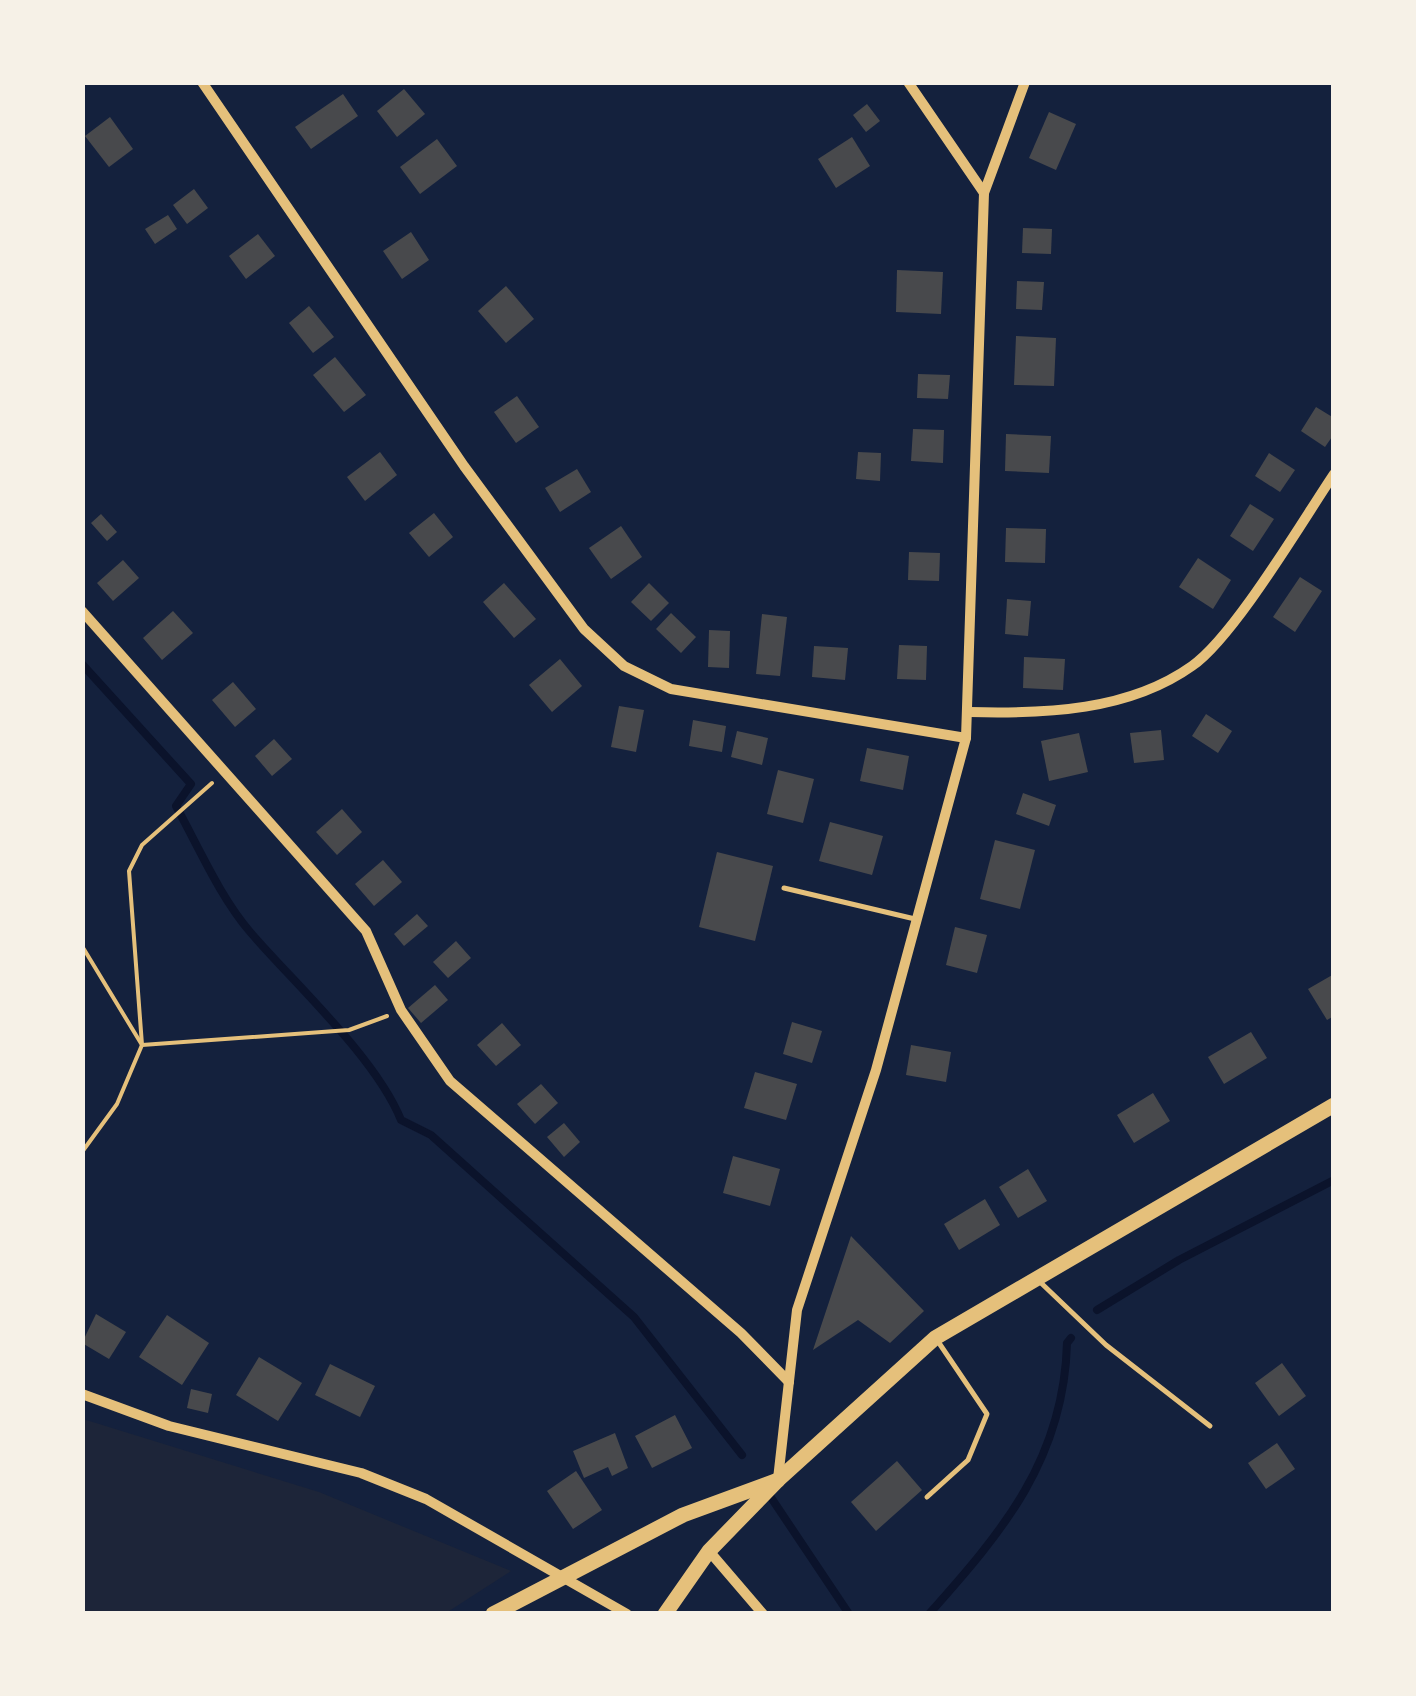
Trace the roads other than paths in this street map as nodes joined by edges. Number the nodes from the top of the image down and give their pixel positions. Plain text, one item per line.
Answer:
1 (202, 82) edge
2 (908, 82) edge
3 (1025, 82) edge
4 (984, 194) junction
5 (1334, 474) edge
6 (82, 611) edge
7 (970, 712) junction
8 (966, 738) junction
9 (784, 888) dead end
10 (915, 919) junction
11 (1334, 1105) edge
12 (1037, 1279) junction
13 (935, 1338) junction
14 (789, 1382) junction
15 (82, 1394) edge
16 (1210, 1426) dead end
17 (778, 1480) junction
18 (927, 1497) dead end
19 (708, 1551) junction
20 (563, 1575) junction
21 (494, 1614) edge
22 (627, 1614) edge
23 (665, 1614) edge
24 (763, 1614) edge

1 - 8 street
2 - 4 street
3 - 4 street
4 - 7 street
5 - 7 street
6 - 14 street
7 - 8 street
8 - 10 street
9 - 10 lane
10 - 14 street
11 - 12 main road
12 - 13 main road
12 - 16 lane
13 - 17 main road
13 - 18 lane
14 - 17 street
15 - 20 street
17 - 19 main road
17 - 20 main road
19 - 23 main road
19 - 24 street
20 - 21 main road
20 - 22 street

